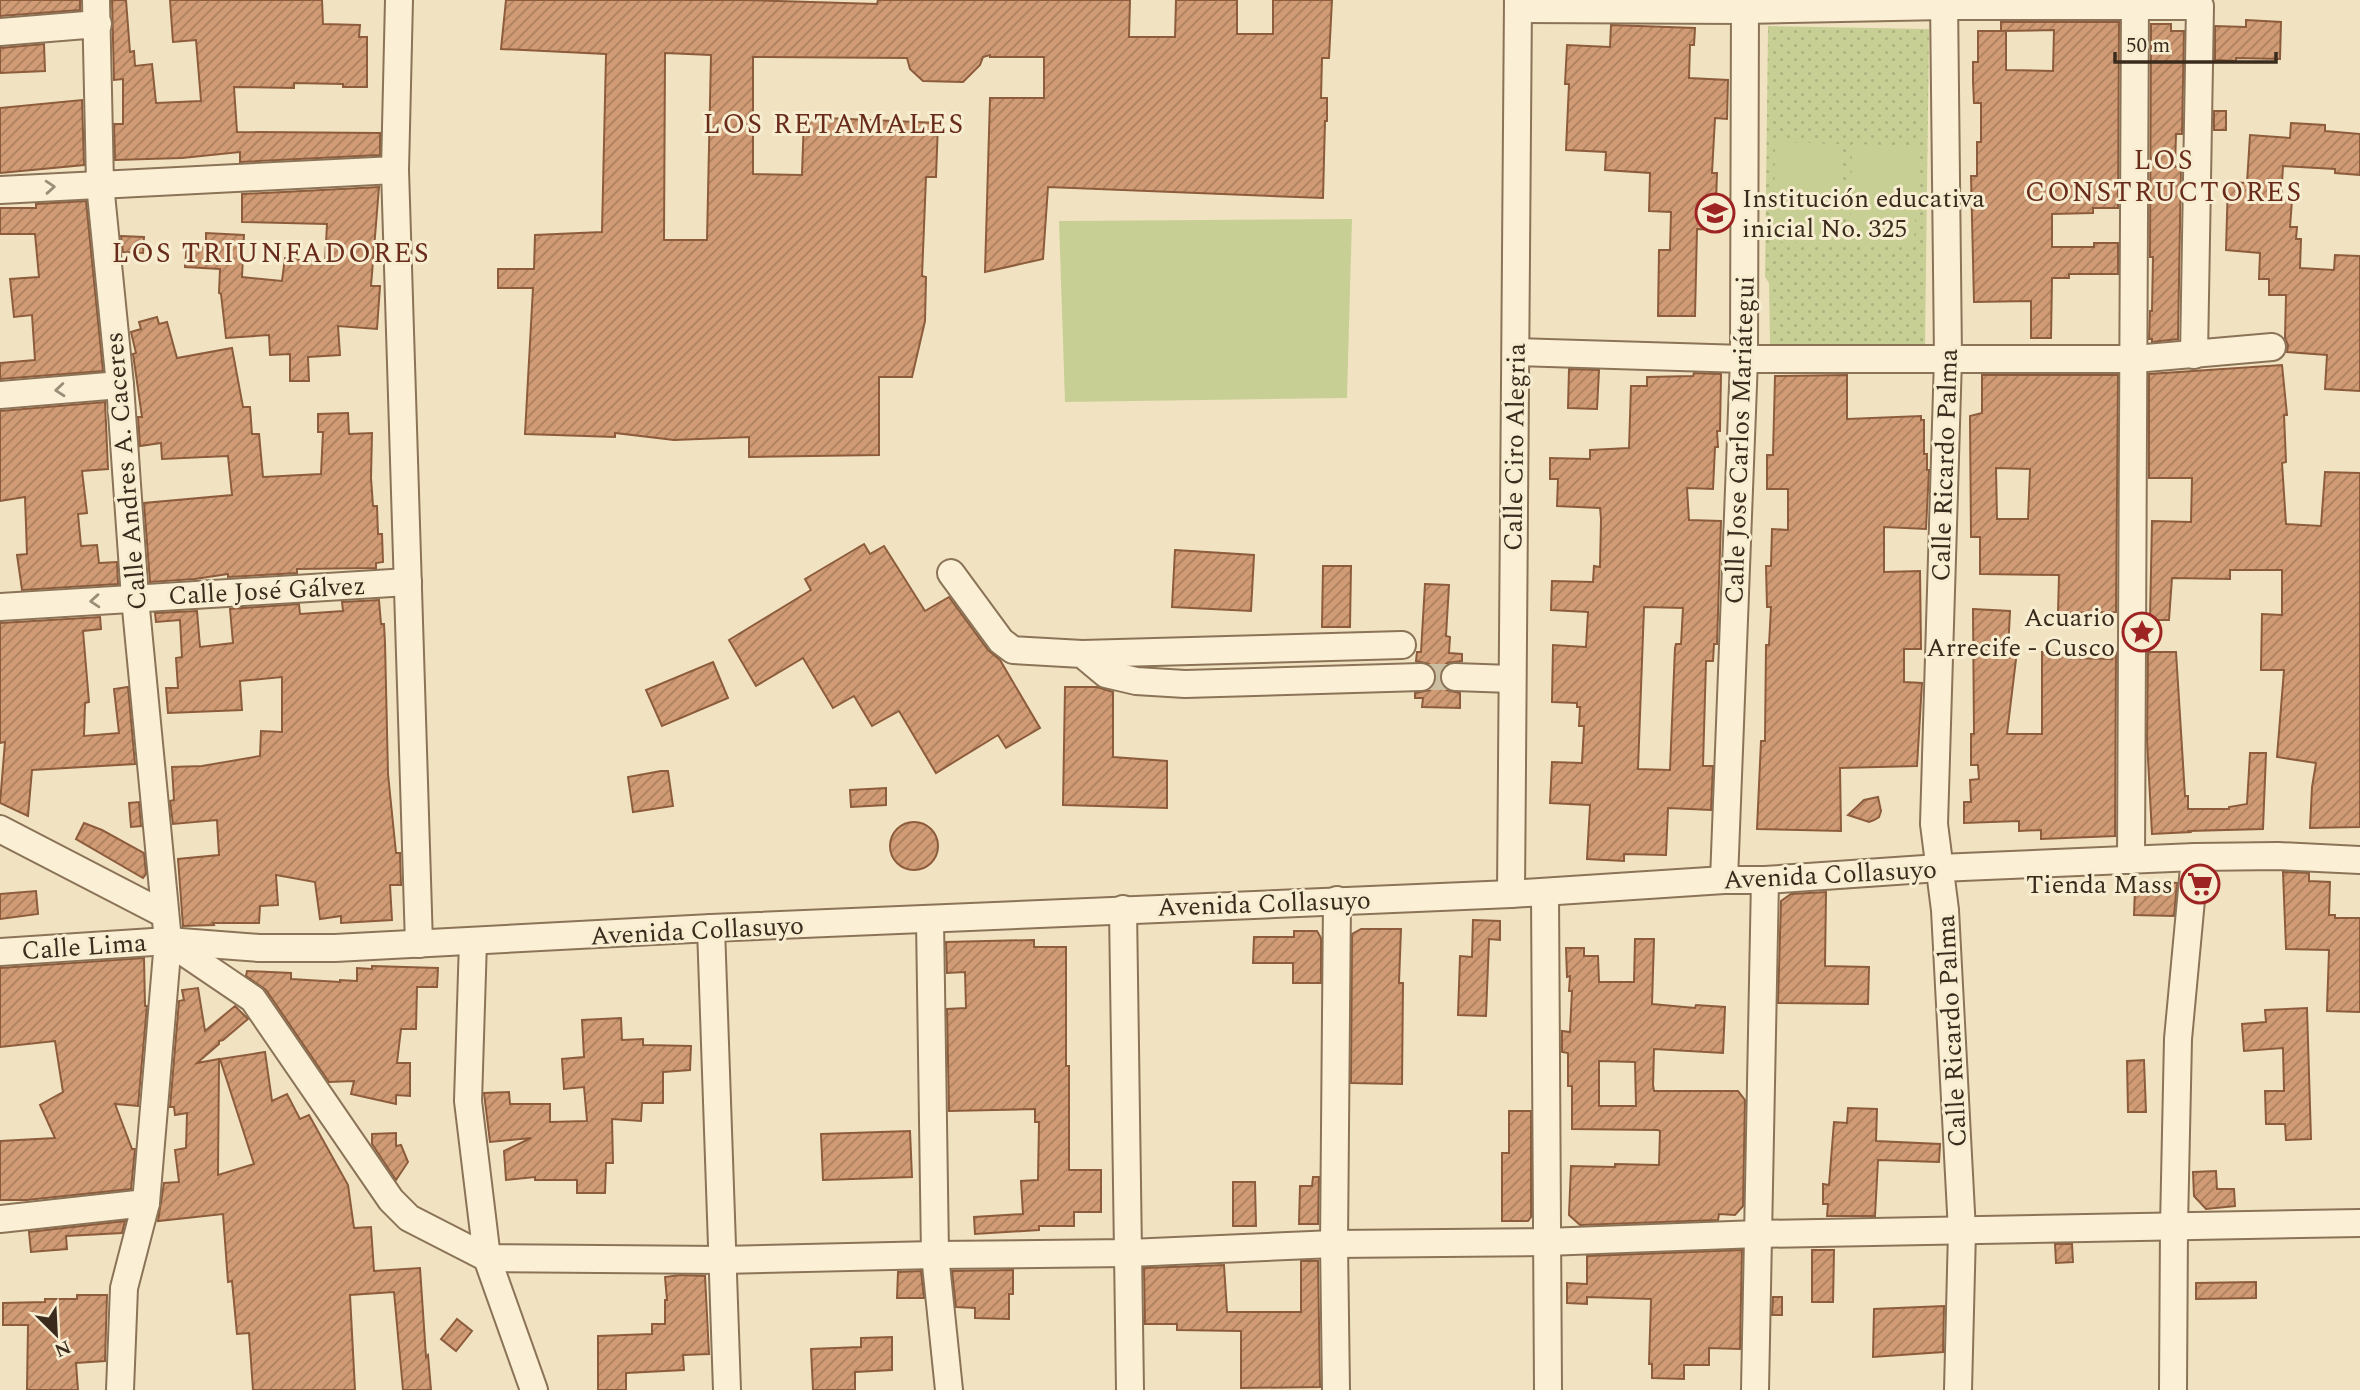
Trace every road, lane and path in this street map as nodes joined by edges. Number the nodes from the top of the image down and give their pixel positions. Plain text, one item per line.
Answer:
1 (400, 0) edge
2 (1944, 3) edge
3 (2135, 4) edge
4 (1518, 5) edge
5 (1744, 5) edge
6 (97, 12) edge
7 (0, 32) edge
8 (395, 170) junction
9 (100, 184) junction
10 (0, 190) edge
11 (2272, 347) dead end
12 (1516, 352) junction
13 (2194, 355) junction
14 (1948, 358) junction
15 (1744, 359) junction
16 (2135, 359) junction
17 (120, 385) junction
18 (0, 395) edge
19 (951, 573) dead end
20 (408, 582) junction
21 (135, 598) junction
22 (0, 607) edge
23 (1402, 645) dead end
24 (1187, 650) junction
25 (1082, 654) junction
26 (1421, 677) tunnel mouth
27 (1455, 677) tunnel mouth
28 (1511, 679) junction
29 (1185, 684) junction
30 (0, 829) edge
31 (2195, 857) junction
32 (2132, 860) junction
33 (2360, 860) edge
34 (1939, 868) junction
35 (1724, 880) junction
36 (1765, 880) junction
37 (1545, 892) junction
38 (1511, 894) junction
39 (1337, 900) junction
40 (1123, 909) junction
41 (164, 914) junction
42 (930, 919) junction
43 (710, 928) junction
44 (167, 941) junction
45 (473, 941) junction
46 (419, 944) junction
47 (0, 952) edge
48 (146, 1203) junction
49 (0, 1219) edge
50 (2360, 1223) edge
51 (2174, 1226) junction
52 (1962, 1231) junction
53 (1758, 1234) junction
54 (1546, 1241) junction
55 (1334, 1244) junction
56 (1129, 1254) junction
57 (935, 1255) junction
58 (487, 1258) junction
59 (722, 1260) junction
60 (120, 1390) edge
61 (534, 1390) edge
62 (727, 1390) edge
63 (949, 1390) edge
64 (1130, 1390) edge
65 (1336, 1390) edge
66 (1548, 1390) edge
67 (1755, 1390) edge
68 (1958, 1390) edge
69 (2173, 1390) edge

1 - 8 street
2 - 3 street
2 - 5 street
2 - 14 street, Calle Ricardo Palma
3 - 13 street
3 - 16 street
4 - 5 street
4 - 12 street, Calle Ciro Alegria
5 - 15 street, Calle Jose Carlos Mariátegui
6 - 7 street
6 - 9 street, Calle Andres A. Caceres
8 - 9 street
8 - 20 street
10 -> 9 street
9 - 17 street, Calle Andres A. Caceres
11 - 13 street
12 - 15 street
12 - 28 street, Calle Ciro Alegria
13 - 16 street
14 - 15 street
14 - 16 street
14 - 34 street, Calle Ricardo Palma
15 - 35 street, Calle Jose Carlos Mariátegui
16 - 32 street
17 -> 18 street
17 - 21 street, Calle Andres A. Caceres
19 - 25 street
20 - 21 street, Calle José Gálvez
20 - 46 street
21 -> 22 street, Calle José Gálvez
21 - 41 street, Calle Andres A. Caceres
23 - 24 street
24 - 25 street
24 - 29 street
25 - 29 street
26 - 29 street
27 - 28 street
28 - 38 street, Calle Ciro Alegria
30 - 41 street
31 - 32 street, Avenida Collasuyo
31 - 33 street, Avenida Collasuyo
31 - 51 street
32 - 34 street, Avenida Collasuyo
34 - 36 street, Avenida Collasuyo
34 - 52 street, Calle Ricardo Palma
35 - 36 street, Avenida Collasuyo
35 - 37 street, Avenida Collasuyo
36 - 53 street
37 - 38 street, Avenida Collasuyo
37 - 54 street
38 - 39 street, Avenida Collasuyo
39 - 40 street, Avenida Collasuyo
39 - 55 street
40 - 42 street, Avenida Collasuyo
40 - 56 street
41 - 44 street, Calle Andres A. Caceres
42 - 43 street, Avenida Collasuyo
42 - 57 street
43 - 45 street, Avenida Collasuyo
43 - 59 street
44 - 46 street, Avenida Collasuyo
44 - 47 street, Calle Lima
44 - 48 street, Calle Andres A. Caceres
44 - 58 street
45 - 46 street, Avenida Collasuyo
45 - 58 street
48 - 49 street
48 - 60 street, Calle Andres A. Caceres
50 - 51 street
51 - 52 street
51 - 69 street
52 - 53 street
52 - 68 street, Calle Ricardo Palma
53 - 54 street
53 - 67 street
54 - 55 street
54 - 66 street
55 - 56 street
55 - 65 street
56 - 57 street
56 - 64 street
57 - 59 street
57 - 63 street
58 - 59 street
58 - 61 street
59 - 62 street

